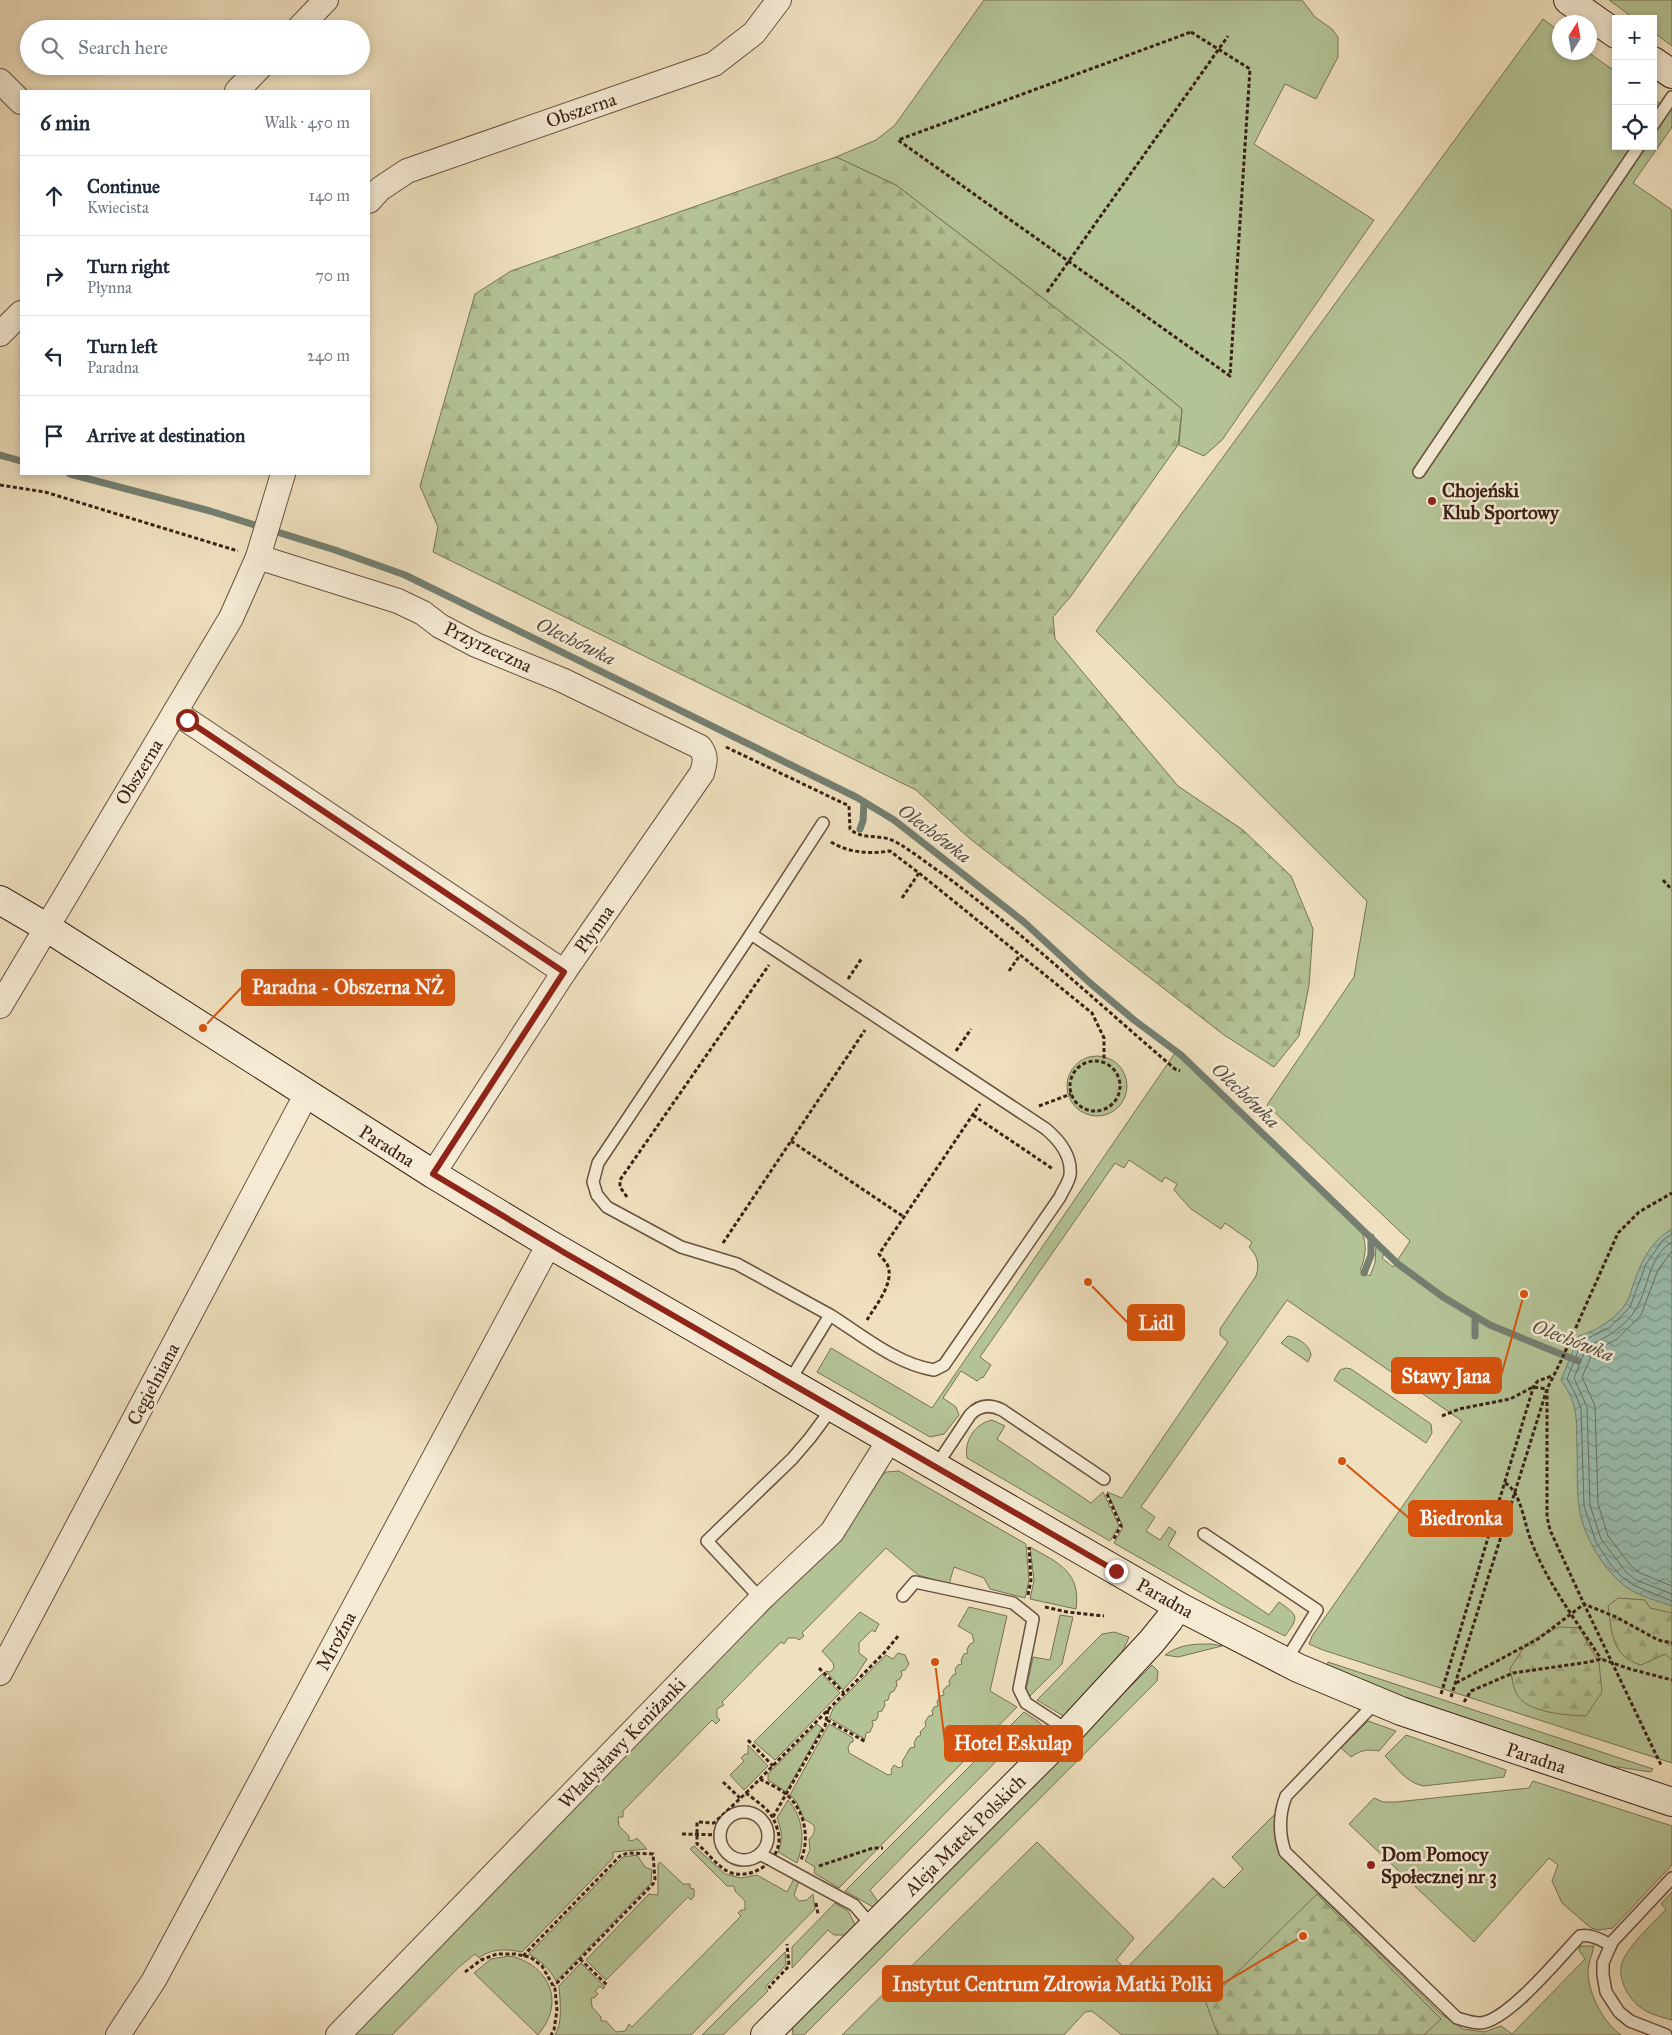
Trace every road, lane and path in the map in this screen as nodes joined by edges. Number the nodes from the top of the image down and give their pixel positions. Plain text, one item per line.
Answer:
1 (326, 0) edge
2 (779, 0) edge
3 (1568, 0) edge
4 (307, 20) edge
5 (1612, 31) edge
6 (1228, 36) dead end
7 (1219, 49) junction
8 (1657, 64) edge
9 (1672, 74) edge
10 (252, 75) edge
11 (0, 81) edge
12 (238, 90) edge
13 (1672, 97) edge
14 (20, 101) edge
15 (1657, 119) edge
16 (1636, 150) edge
17 (370, 200) edge
18 (1069, 262) junction
19 (1047, 292) dead end
20 (20, 314) edge
21 (0, 334) edge
22 (1420, 472) dead end
23 (283, 475) edge
24 (0, 485) edge
25 (259, 551) junction
26 (175, 712) junction
27 (706, 760) junction
28 (823, 823) dead end
29 (816, 833) junction
30 (919, 873) junction
31 (1663, 880) dead end
32 (1672, 890) edge
33 (902, 898) dead end
34 (0, 900) edge
35 (46, 927) junction
36 (751, 934) junction
37 (1020, 955) junction
38 (862, 958) dead end
39 (775, 964) dead end
40 (1010, 971) dead end
41 (564, 972) junction
42 (846, 982) dead end
43 (0, 1006) edge
44 (868, 1025) dead end
45 (971, 1028) dead end
46 (954, 1054) dead end
47 (1104, 1062) junction
48 (1180, 1071) dead end
49 (306, 1095) junction
50 (982, 1100) dead end
51 (973, 1115) junction
52 (791, 1141) junction
53 (433, 1174) junction
54 (1056, 1175) dead end
55 (1672, 1192) edge
56 (628, 1198) dead end
57 (904, 1217) junction
58 (714, 1241) dead end
59 (549, 1244) junction
60 (722, 1244) junction
61 (731, 1246) dead end
62 (830, 1315) junction
63 (860, 1333) junction
64 (1553, 1376) junction
65 (789, 1382) junction
66 (1533, 1387) junction
67 (1547, 1389) junction
68 (833, 1407) junction
69 (1442, 1416) dead end
70 (890, 1439) junction
71 (936, 1466) junction
72 (1104, 1479) joint
73 (1505, 1483) junction
74 (1514, 1491) junction
75 (1204, 1534) dead end
76 (1028, 1540) dead end
77 (1109, 1547) dead end
78 (903, 1596) dead end
79 (761, 1599) junction
80 (1026, 1602) dead end
81 (1584, 1604) junction
82 (1042, 1606) dead end
83 (1178, 1606) junction
84 (1572, 1613) junction
85 (1104, 1616) dead end
86 (899, 1635) dead end
87 (1672, 1643) edge
88 (1601, 1658) junction
89 (1285, 1662) junction
90 (1613, 1663) junction
91 (819, 1668) dead end
92 (0, 1673) edge
93 (1672, 1680) edge
94 (1456, 1684) junction
95 (844, 1693) junction
96 (1441, 1694) dead end
97 (1451, 1697) dead end
98 (1377, 1701) junction
99 (1464, 1702) dead end
100 (828, 1710) junction
101 (827, 1720) junction
102 (1069, 1731) junction
103 (748, 1740) dead end
104 (866, 1742) dead end
105 (1661, 1765) dead end
106 (773, 1766) junction
107 (760, 1779) junction
108 (723, 1782) dead end
109 (746, 1792) junction
110 (787, 1796) junction
111 (740, 1798) junction
112 (1672, 1802) edge
113 (774, 1817) junction
114 (682, 1834) dead end
115 (696, 1834) junction
116 (720, 1835) junction
117 (883, 1848) dead end
118 (760, 1854) junction
119 (771, 1860) junction
120 (811, 1868) junction
121 (1672, 1878) edge
122 (814, 1883) junction
123 (818, 1914) dead end
124 (873, 1927) junction
125 (787, 1944) dead end
126 (1611, 1944) junction
127 (523, 1956) junction
128 (580, 1959) junction
129 (465, 1972) dead end
130 (607, 1985) dead end
131 (554, 1986) junction
132 (771, 1988) dead end
133 (118, 2035) edge
134 (338, 2035) edge
135 (551, 2035) edge
136 (765, 2035) edge
137 (1666, 2035) edge

1 - 4 street
2 - 17 street, Obszerna
3 - 5 street
6 - 7 path
7 - 18 path
7 - 18 path
7 - 18 path
8 - 9 street
10 - 12 street
11 - 14 street
13 - 15 lane
16 - 22 lane
18 - 19 path
20 - 21 street
23 - 25 street, Obszerna
24 - 25 path
25 - 26 street, Obszerna
25 - 27 street, Przyrzeczna
26 - 35 street, Obszerna
26 - 41 street
27 - 41 street, Płynna
27 - 48 path
28 - 29 lane
29 - 30 path
29 - 36 lane
30 - 33 path
30 - 37 path
31 - 32 path
34 - 35 street, Paradna
35 - 43 street, Obszerna
35 - 49 street, Paradna
36 - 62 lane
36 - 63 lane
37 - 40 path
37 - 47 path
38 - 42 path
39 - 56 path
41 - 53 street, Płynna
44 - 52 path
45 - 46 path
47 - 47 path
49 - 53 street, Paradna
49 - 92 street, Cegielniana
50 - 51 path
51 - 54 path
51 - 57 path
52 - 57 path
52 - 60 path
53 - 59 street, Paradna
55 - 64 path
57 - 63 path
58 - 60 path
59 - 65 street, Paradna
59 - 133 street, Mroźna
60 - 61 path
62 - 63 lane
62 - 65 lane
64 - 66 path
64 - 67 path
65 - 68 street, Paradna
66 - 67 path
66 - 69 path
66 - 73 path
67 - 74 path
67 - 81 path
68 - 70 street, Paradna
68 - 79 lane
70 - 71 street, Paradna
70 - 79 street, Władysławy Keniżanki
71 - 72 lane
71 - 83 street, Paradna
72 - 77 path
73 - 74 path
73 - 96 path
74 - 84 path
74 - 94 path
75 - 89 lane
76 - 80 path
78 - 102 lane
79 - 134 street, Władysławy Keniżanki
81 - 84 path
81 - 87 path
81 - 90 path
82 - 85 path
83 - 89 street, Paradna
83 - 102 street, Aleja Matek Polskich
84 - 88 path
84 - 94 path
86 - 95 path
88 - 90 path
88 - 99 path
89 - 98 street, Paradna
90 - 93 path
90 - 105 path
91 - 95 path
94 - 97 path
95 - 100 path
98 - 112 street, Paradna
98 - 126 lane
100 - 101 path
100 - 106 path
101 - 104 path
101 - 110 path
102 - 124 street, Aleja Matek Polskich
103 - 106 path
106 - 107 path
107 - 109 path
107 - 110 path
108 - 111 path
109 - 111 path
109 - 113 path
110 - 113 path
110 - 120 path
111 - 115 path
113 - 119 path
114 - 115 path
115 - 116 path
115 - 119 path
116 - 118 lane
116 - 118 lane
117 - 120 path
118 - 119 lane
119 - 122 lane
120 - 122 path
121 - 126 lane
122 - 123 path
122 - 124 lane
124 - 136 street, Aleja Matek Polskich
125 - 132 path
126 - 137 lane
127 - 128 path
127 - 129 path
127 - 131 path
128 - 130 path
128 - 131 path
131 - 135 path

